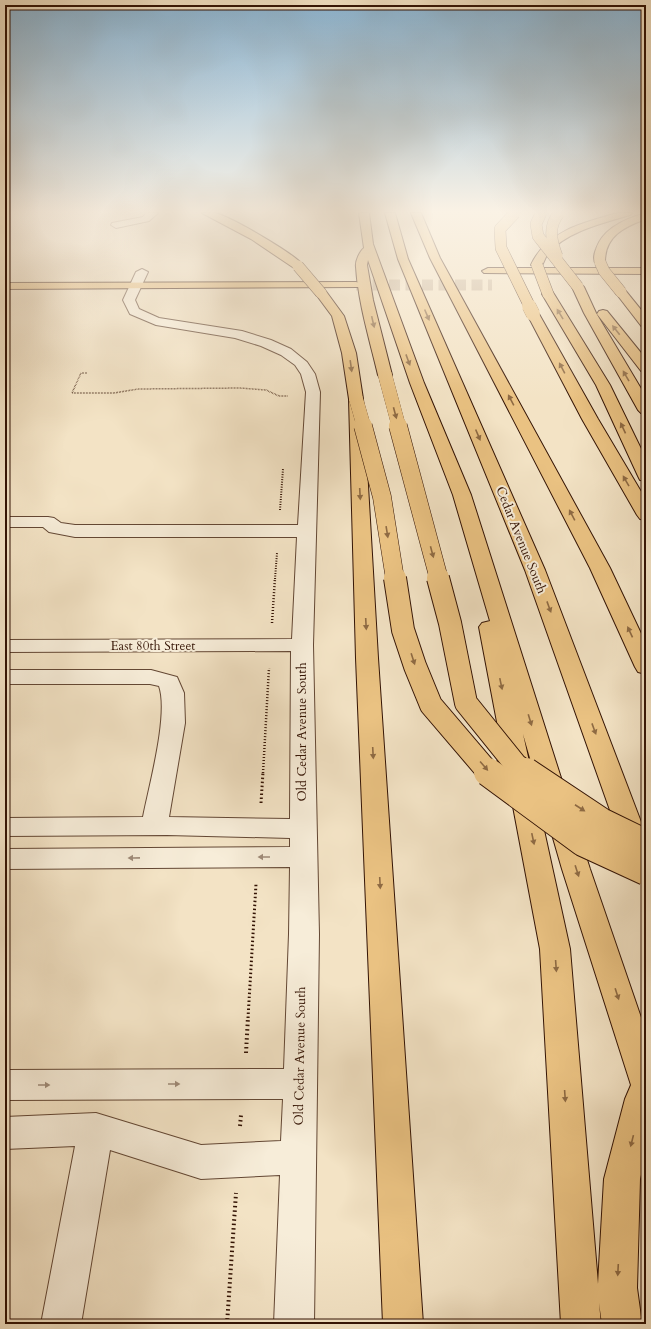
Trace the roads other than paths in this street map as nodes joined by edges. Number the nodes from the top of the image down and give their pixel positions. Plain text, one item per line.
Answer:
1 (306, 275) edge
2 (363, 275) edge
3 (379, 275) edge
4 (410, 275) edge
5 (444, 275) edge
6 (515, 275) edge
7 (545, 275) edge
8 (569, 275) edge
9 (608, 275) edge
10 (139, 276) junction
11 (507, 285) tunnel mouth
12 (5, 286) edge
13 (356, 286) tunnel mouth
14 (554, 288) junction
15 (626, 291) junction
16 (596, 313) junction
17 (646, 316) edge
18 (646, 324) edge
19 (646, 368) edge
20 (356, 399) junction
21 (646, 410) edge
22 (646, 476) edge
23 (462, 495) junction
24 (646, 515) edge
25 (5, 522) edge
26 (307, 531) junction
27 (302, 645) junction
28 (5, 646) edge
29 (646, 667) edge
30 (5, 677) edge
31 (154, 826) junction
32 (5, 827) edge
33 (303, 829) junction
34 (646, 844) edge
35 (303, 857) junction
36 (5, 859) edge
37 (646, 870) edge
38 (646, 1081) edge
39 (300, 1084) junction
40 (5, 1085) edge
41 (646, 1091) edge
42 (96, 1129) junction
43 (5, 1133) edge
44 (298, 1157) junction
45 (60, 1324) edge
46 (294, 1324) edge
47 (403, 1324) edge
48 (581, 1324) edge
49 (622, 1324) edge

1 -> 20 main road, bridge
2 -> 34 main road, bridge
3 -> 23 main road
4 -> 37 main road, Cedar Avenue South
29 -> 5 main road
24 -> 6 main road, bridge
7 - 14 main road, bridge
8 - 16 main road, bridge
9 - 15 main road, bridge
10 - 12 main road
10 - 13 main road
10 - 26 street, Old Cedar Avenue South
11 - 14 main road
14 - 15 main road
22 -> 14 main road
15 - 17 main road
15 - 18 main road
19 -> 16 main road
21 -> 16 main road
20 -> 37 main road, bridge
20 -> 47 main road
23 -> 38 main road
23 -> 48 main road
25 - 26 street
26 - 27 street, Old Cedar Avenue South
27 - 28 street, East 80th Street
27 - 33 street, Old Cedar Avenue South
30 - 31 street
31 - 32 street
31 - 33 street
33 - 35 street, Old Cedar Avenue South
35 -> 36 street
35 - 39 street, Old Cedar Avenue South
40 -> 39 street
39 - 44 street, Old Cedar Avenue South
41 -> 49 main road
42 - 43 street
42 - 44 street
42 - 45 street
44 - 46 street, Old Cedar Avenue South

